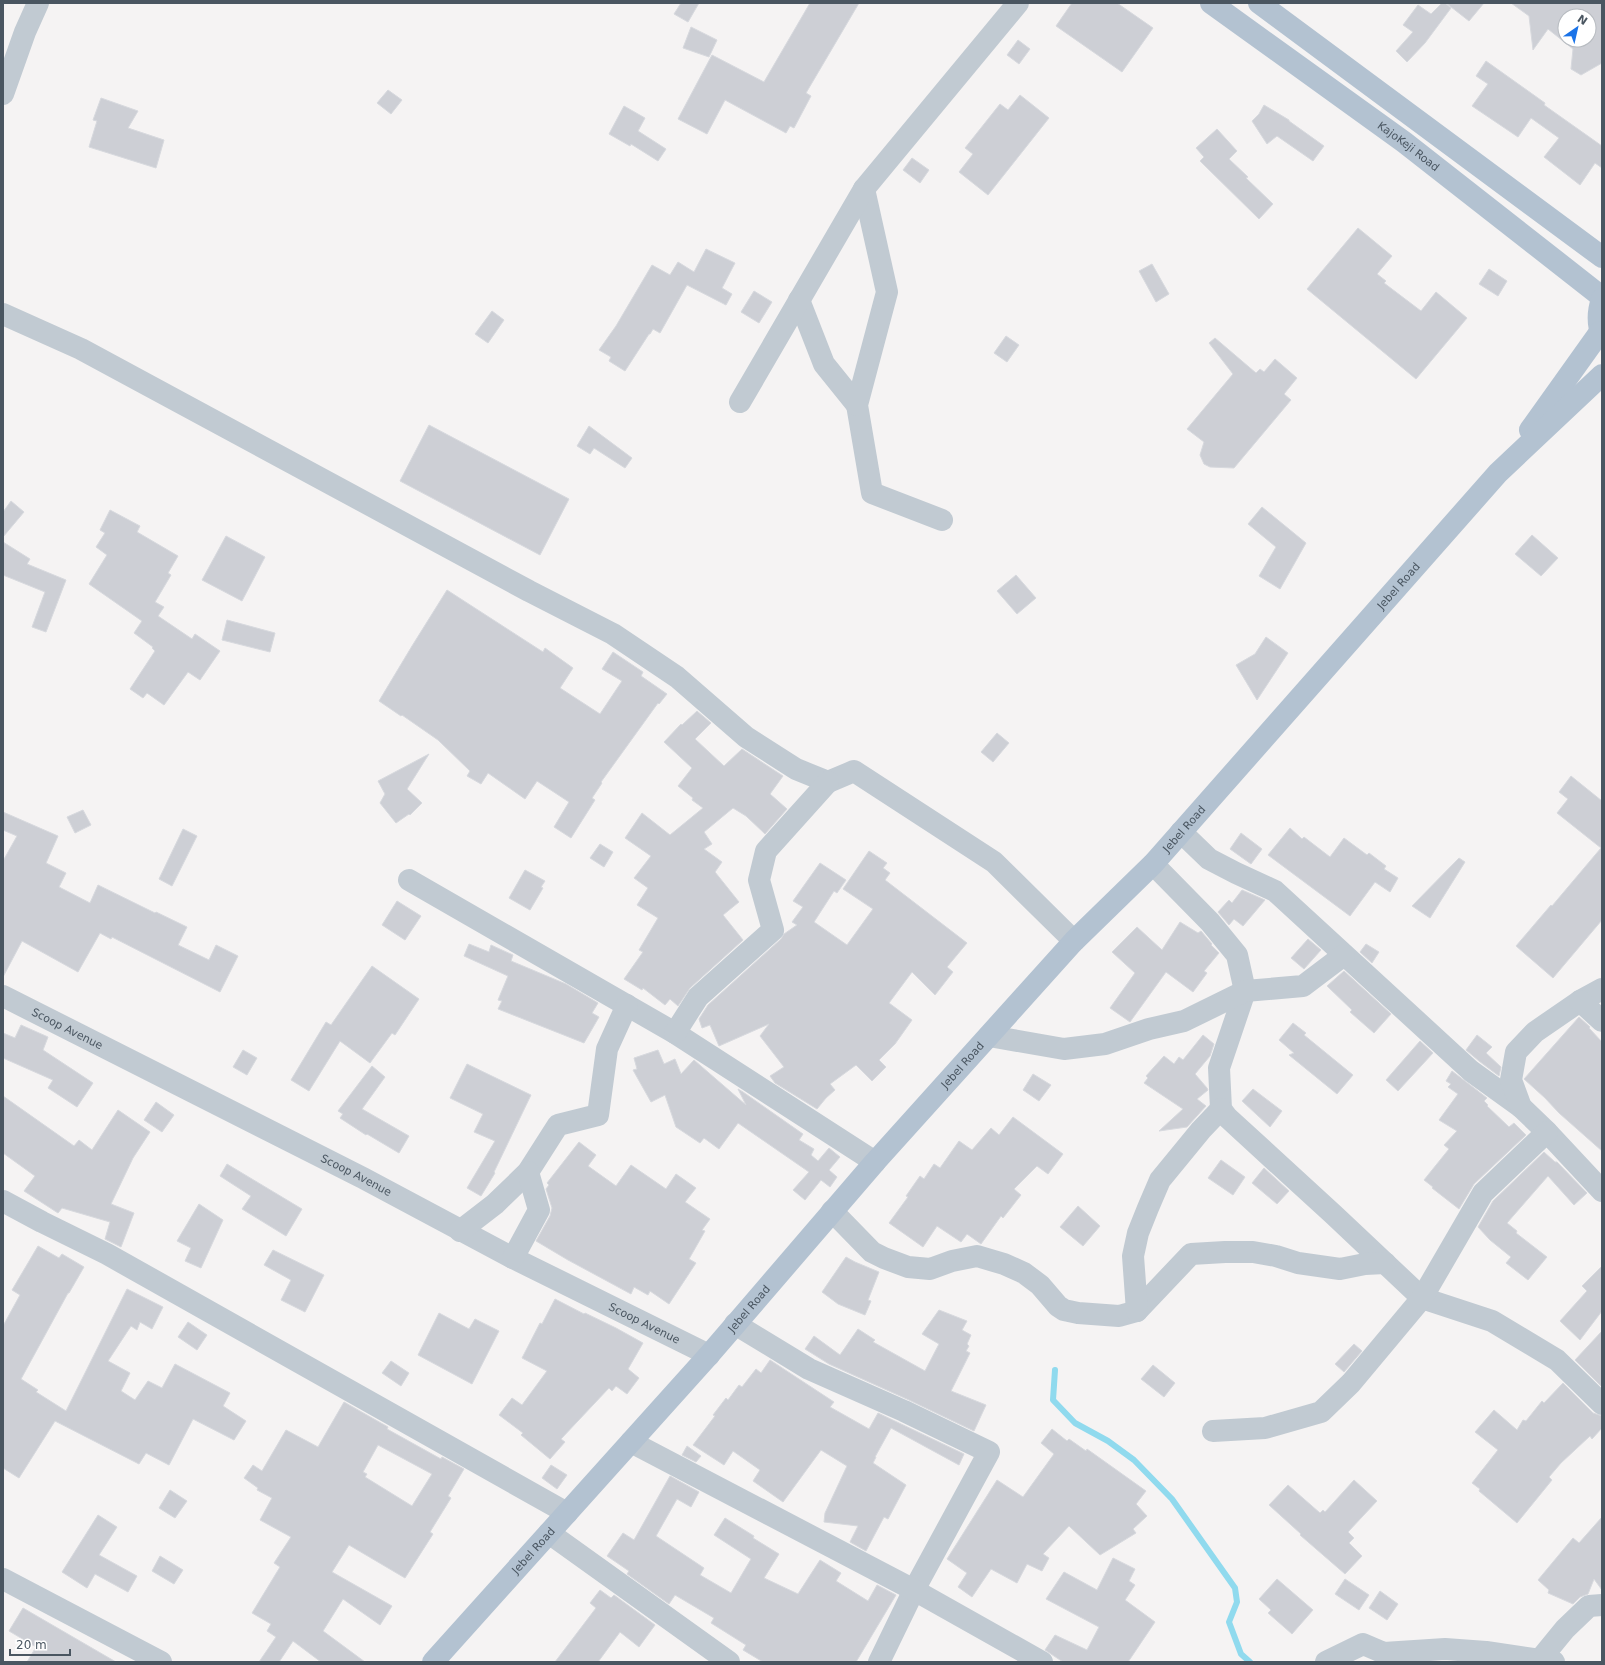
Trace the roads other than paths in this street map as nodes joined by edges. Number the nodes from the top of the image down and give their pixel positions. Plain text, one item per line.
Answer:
1 (38, 3) edge
2 (1018, 3) edge
3 (1211, 3) edge
4 (1259, 3) edge
5 (3, 94) edge
6 (864, 189) junction
7 (1602, 257) edge
8 (1602, 298) edge
9 (799, 300) junction
10 (3, 314) edge
11 (1601, 334) edge
12 (1602, 375) edge
13 (740, 402) dead end
14 (857, 405) junction
15 (1498, 473) junction
16 (942, 520) dead end
17 (828, 782) junction
18 (1181, 832) junction
19 (1154, 864) junction
20 (409, 880) dead end
21 (1074, 941) junction
22 (1344, 955) junction
23 (1602, 989) edge
24 (1245, 991) junction
25 (3, 996) edge
26 (1580, 1001) junction
27 (627, 1005) junction
28 (1602, 1021) edge
29 (675, 1033) junction
30 (989, 1036) junction
31 (1521, 1107) junction
32 (1221, 1109) junction
33 (1547, 1132) junction
34 (875, 1162) junction
35 (528, 1172) junction
36 (1602, 1191) edge
37 (3, 1201) edge
38 (832, 1211) junction
39 (460, 1231) junction
40 (513, 1258) junction
41 (1385, 1262) junction
42 (1422, 1298) junction
43 (1137, 1311) junction
44 (735, 1324) junction
45 (709, 1356) junction
46 (1602, 1404) edge
47 (1213, 1431) dead end
48 (631, 1442) junction
49 (567, 1513) junction
50 (549, 1533) junction
51 (3, 1579) edge
52 (914, 1590) junction
53 (1602, 1604) edge
54 (1544, 1661) edge
55 (161, 1662) edge
56 (433, 1662) edge
57 (729, 1662) edge
58 (879, 1662) edge
59 (1042, 1662) edge
60 (1326, 1662) edge

1 - 5 street
2 - 6 street
3 - 8 main road, KajoKeji Road
4 - 7 main road
6 - 9 street
6 - 14 street
8 - 11 main road
9 - 13 street
9 - 14 street
10 - 17 street
11 - 15 main road, Jebel Road
12 - 15 main road, Jebel Road
14 - 16 street
15 - 18 main road, Jebel Road
17 - 21 street
17 - 29 street
18 - 19 main road, Jebel Road
18 - 22 street
19 - 21 main road, Jebel Road
19 - 24 street
20 - 27 street
21 - 30 main road, Jebel Road
22 - 24 street
22 - 31 street
23 - 26 street
24 - 30 street
24 - 32 street
25 - 39 street, Scoop Avenue
26 - 28 street
26 - 31 street
27 - 29 street
27 - 35 street
29 - 34 street
30 - 34 main road, Jebel Road
31 - 33 street
32 - 41 street
32 - 43 street
33 - 36 street
33 - 42 street
34 - 38 main road, Jebel Road
35 - 39 street
35 - 40 street
37 - 49 street
38 - 43 street
38 - 44 main road, Jebel Road
39 - 40 street, Scoop Avenue
40 - 45 street, Scoop Avenue
41 - 42 street
41 - 43 street
42 - 46 street
42 - 47 street
44 - 45 main road, Jebel Road
44 - 52 street
45 - 48 main road, Jebel Road
48 - 49 main road, Jebel Road
48 - 52 street
49 - 50 main road, Jebel Road
50 - 56 main road, Jebel Road
50 - 57 street
51 - 55 street
52 - 58 street
52 - 59 street
53 - 54 street
54 - 60 street

